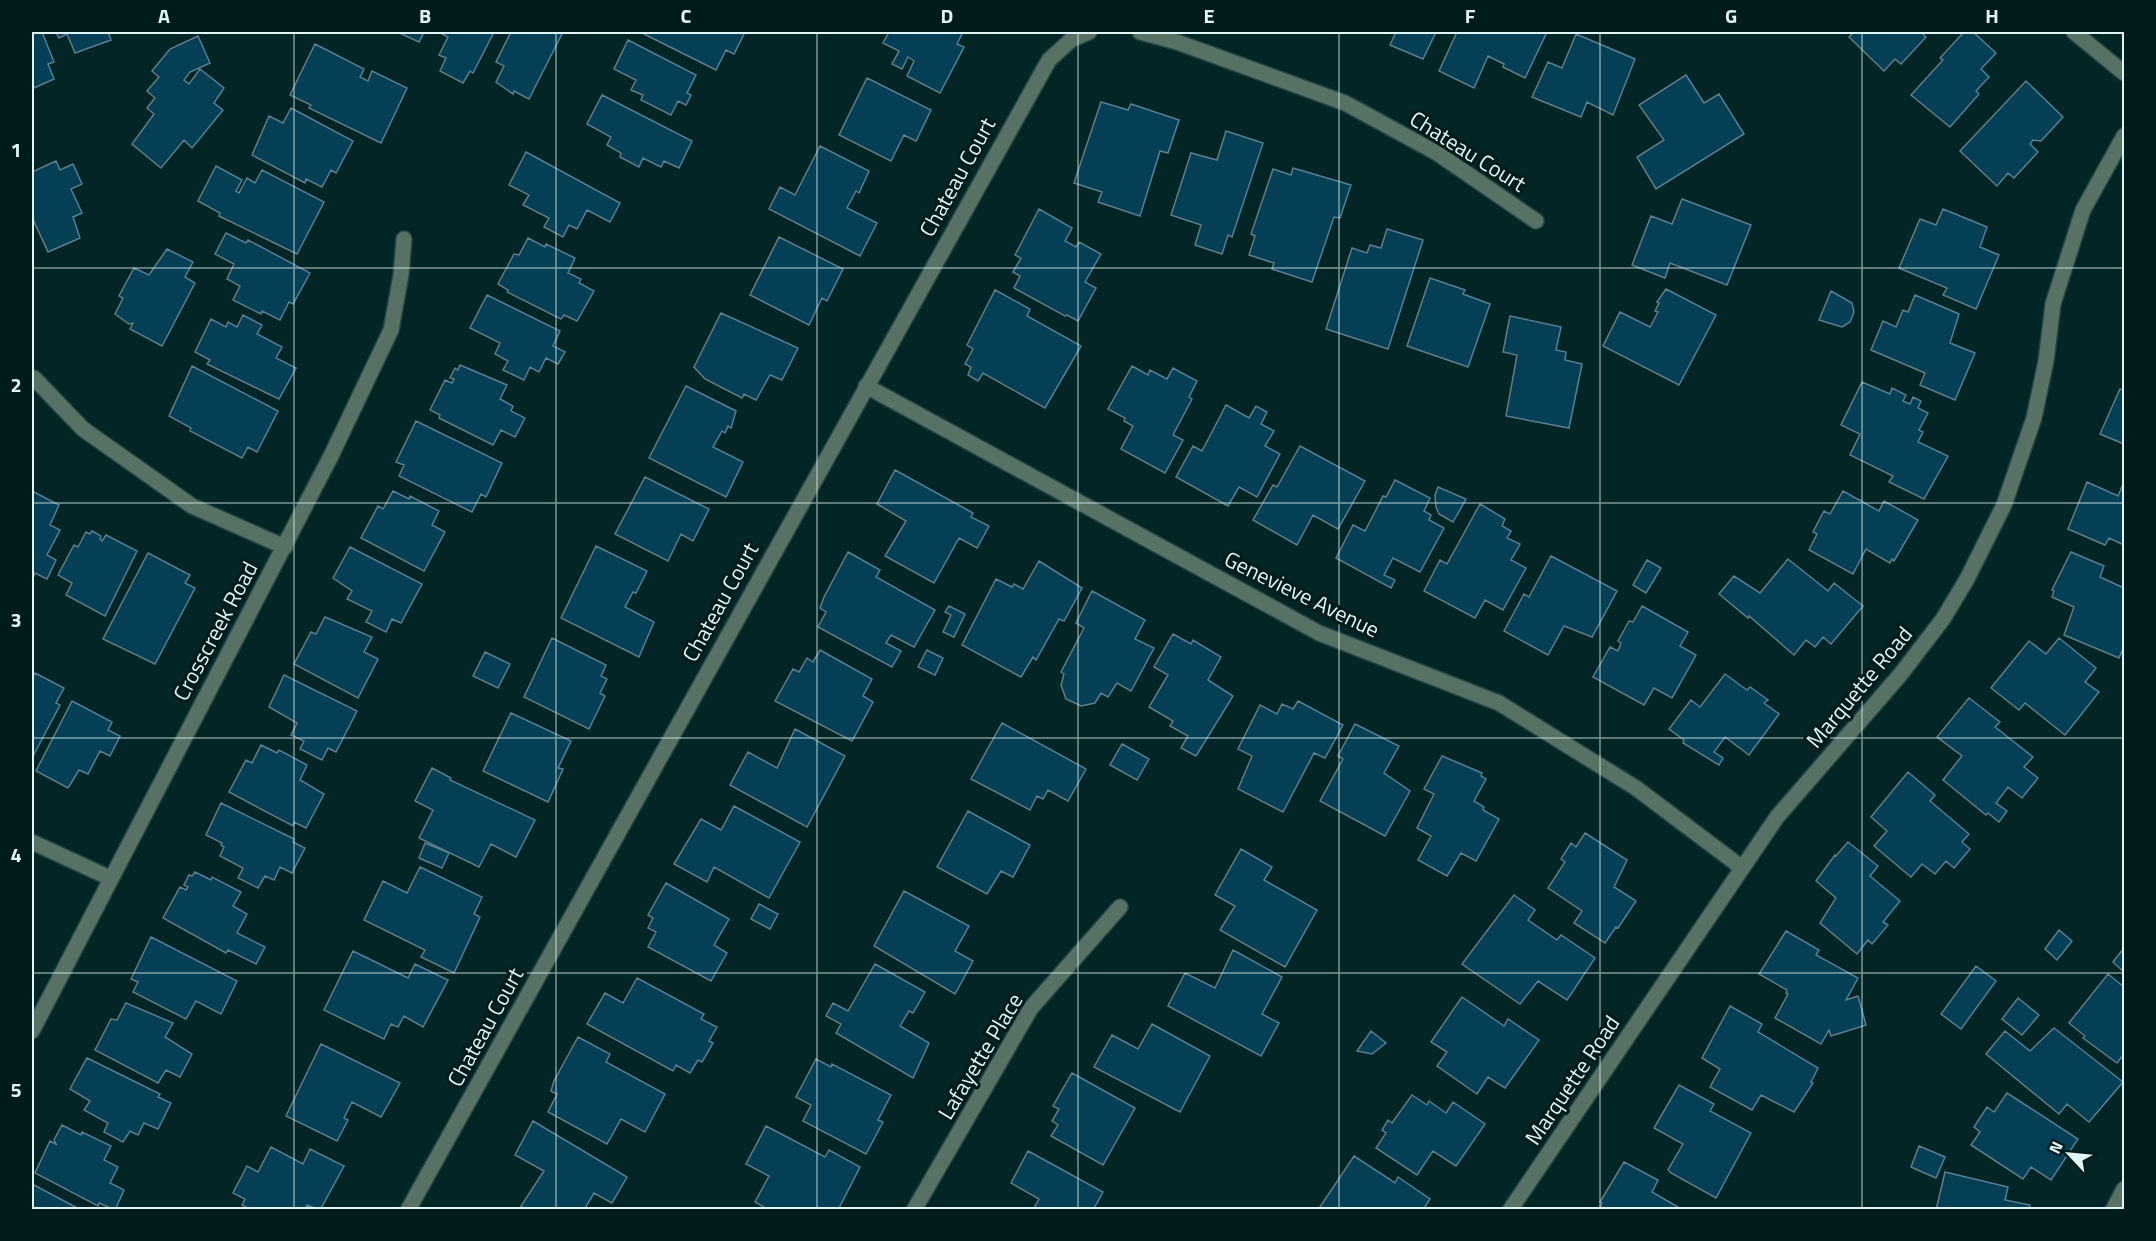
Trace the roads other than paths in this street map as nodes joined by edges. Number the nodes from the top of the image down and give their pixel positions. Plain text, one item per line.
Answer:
1 (1089, 32) edge
2 (1140, 32) edge
3 (2074, 32) edge
4 (2124, 73) edge
5 (2124, 136) edge
6 (1536, 221) dead end
7 (404, 239) dead end
8 (34, 378) dead end
9 (866, 386) junction
10 (285, 547) junction
11 (32, 842) edge
12 (1742, 867) junction
13 (110, 878) junction
14 (1120, 907) dead end
15 (32, 1031) edge
16 (2124, 1189) edge
17 (408, 1209) edge
18 (915, 1209) edge
19 (1510, 1209) edge
20 (2112, 1209) edge

1 - 9 street, Chateau Court
2 - 6 street, Chateau Court
3 - 4 street
5 - 12 street, Marquette Road
7 - 10 street, Crosscreek Road
8 - 10 street
9 - 12 street, Genevieve Avenue
9 - 17 street, Chateau Court
10 - 13 street, Crosscreek Road
11 - 13 street
12 - 19 street, Marquette Road
13 - 15 street, Crosscreek Road
14 - 18 street, Lafayette Place
16 - 20 street

